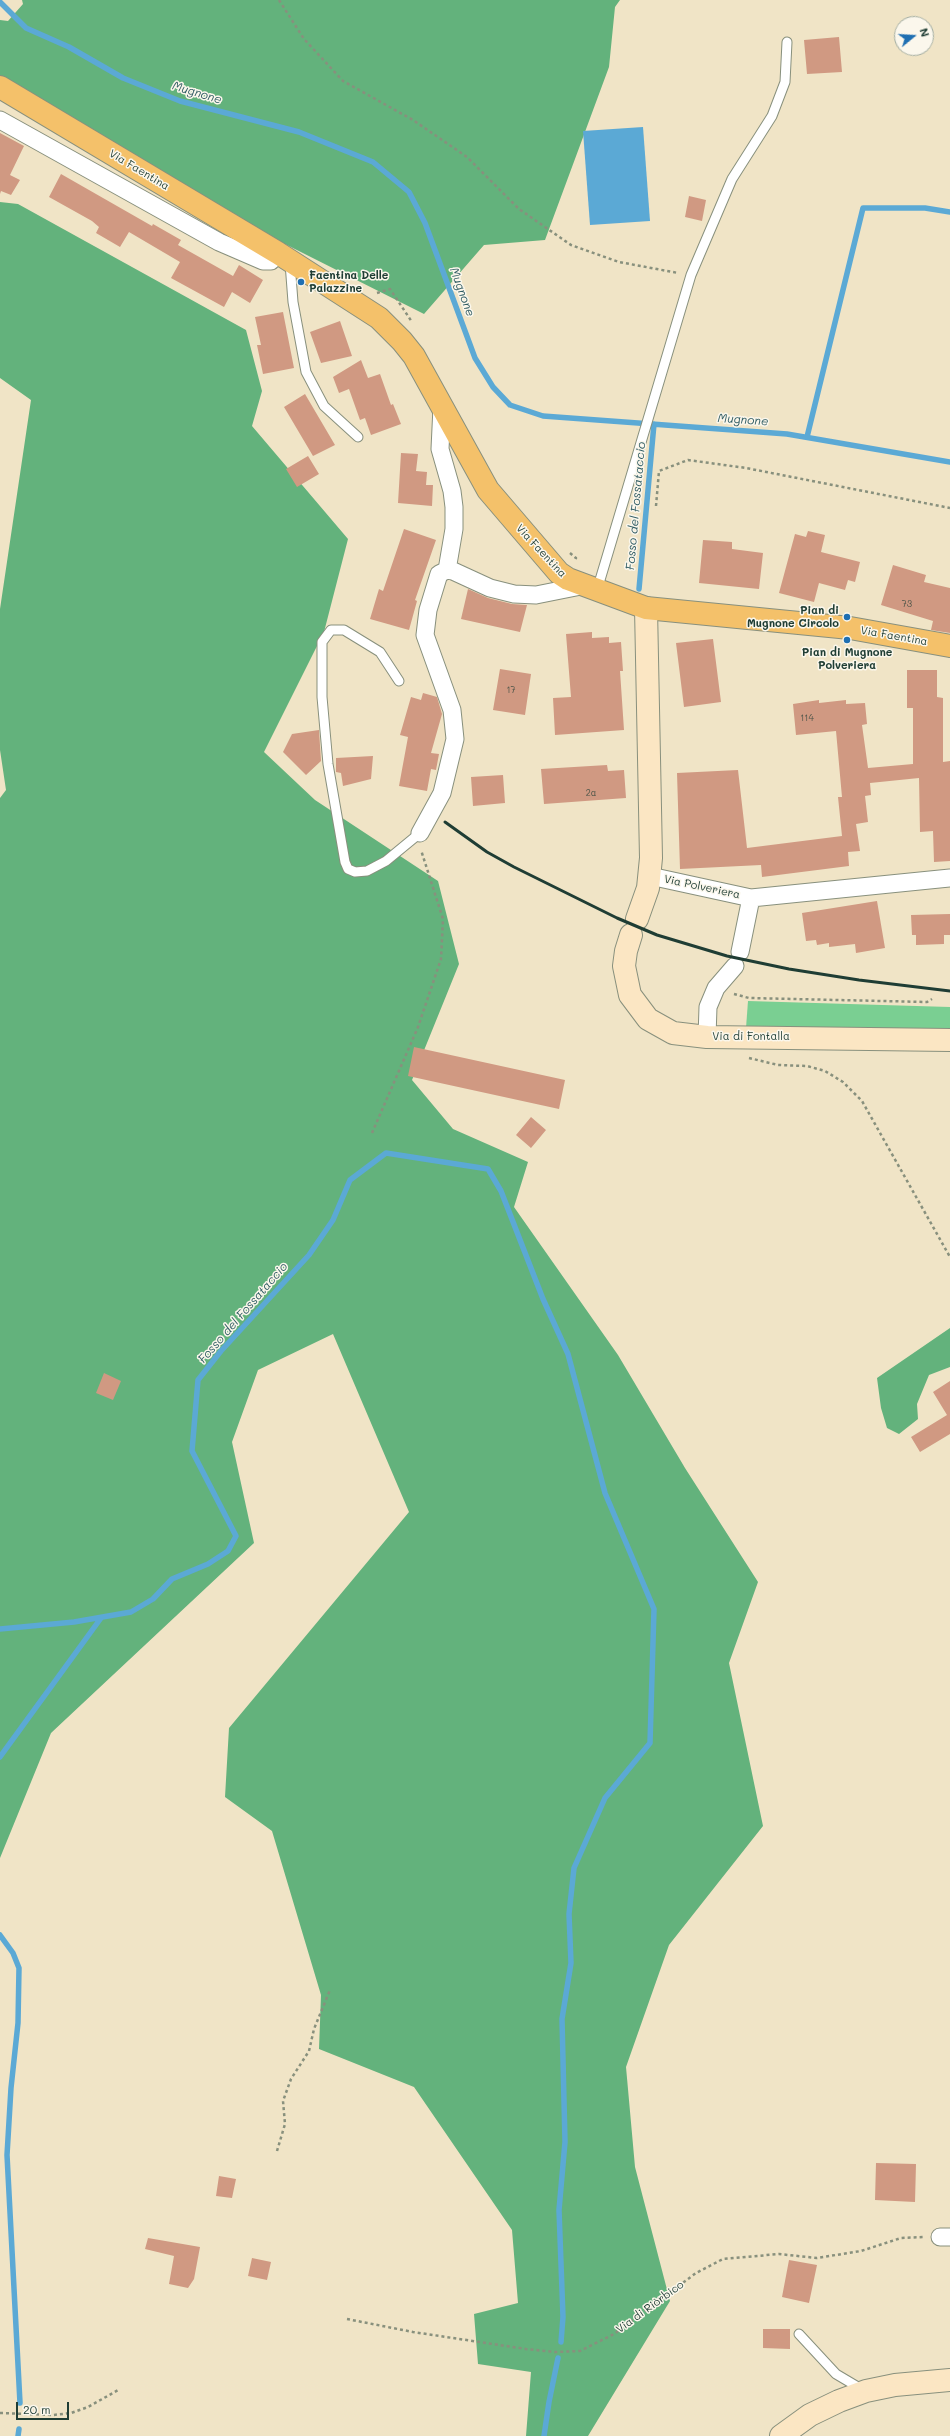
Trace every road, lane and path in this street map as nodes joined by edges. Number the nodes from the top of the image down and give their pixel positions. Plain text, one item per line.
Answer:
1 (279, 0) edge
2 (787, 42) dead end
3 (0, 88) edge
4 (0, 120) edge
5 (284, 257) junction
6 (691, 275) junction
7 (442, 407) junction
8 (358, 437) dead end
9 (656, 506) dead end
10 (950, 508) edge
11 (447, 570) junction
12 (589, 589) junction
13 (646, 608) junction
14 (950, 646) edge
15 (399, 681) dead end
16 (420, 833) junction
17 (650, 876) junction
18 (950, 878) edge
19 (751, 898) junction
20 (716, 988) junction
21 (932, 1000) dead end
22 (732, 1036) junction
23 (707, 1037) junction
24 (950, 1040) edge
25 (372, 1133) dead end
26 (950, 1257) edge
27 (330, 1990) dead end
28 (277, 2151) dead end
29 (945, 2237) edge
30 (347, 2320) dead end
31 (799, 2334) dead end
32 (950, 2380) edge
33 (120, 2389) dead end
34 (866, 2391) junction
35 (0, 2413) edge
36 (781, 2436) edge

1 - 6 path
2 - 6 lane
3 - 5 main road, Via Faentina
4 - 5 street, Via Faentina
5 - 7 main road, Via Faentina
5 - 8 lane
6 - 12 lane
7 - 11 street
7 - 12 main road, Via Faentina
9 - 10 path
11 - 12 street
11 - 16 street
12 - 13 main road, Via Faentina
13 - 14 main road, Via Faentina
13 - 17 street, Via Polveriera
15 - 16 lane
16 - 25 path
17 - 19 street, Via Polveriera
17 - 23 street, Via di Fontalla
18 - 19 street, Via Polveriera
19 - 20 street
20 - 21 path
20 - 23 street
22 - 23 street, Via di Fontalla
22 - 24 street, Via di Fontalla
22 - 26 path
27 - 28 path
29 - 30 path, Via di Riòrbico
31 - 34 lane
32 - 34 street
33 - 35 path
34 - 36 street

